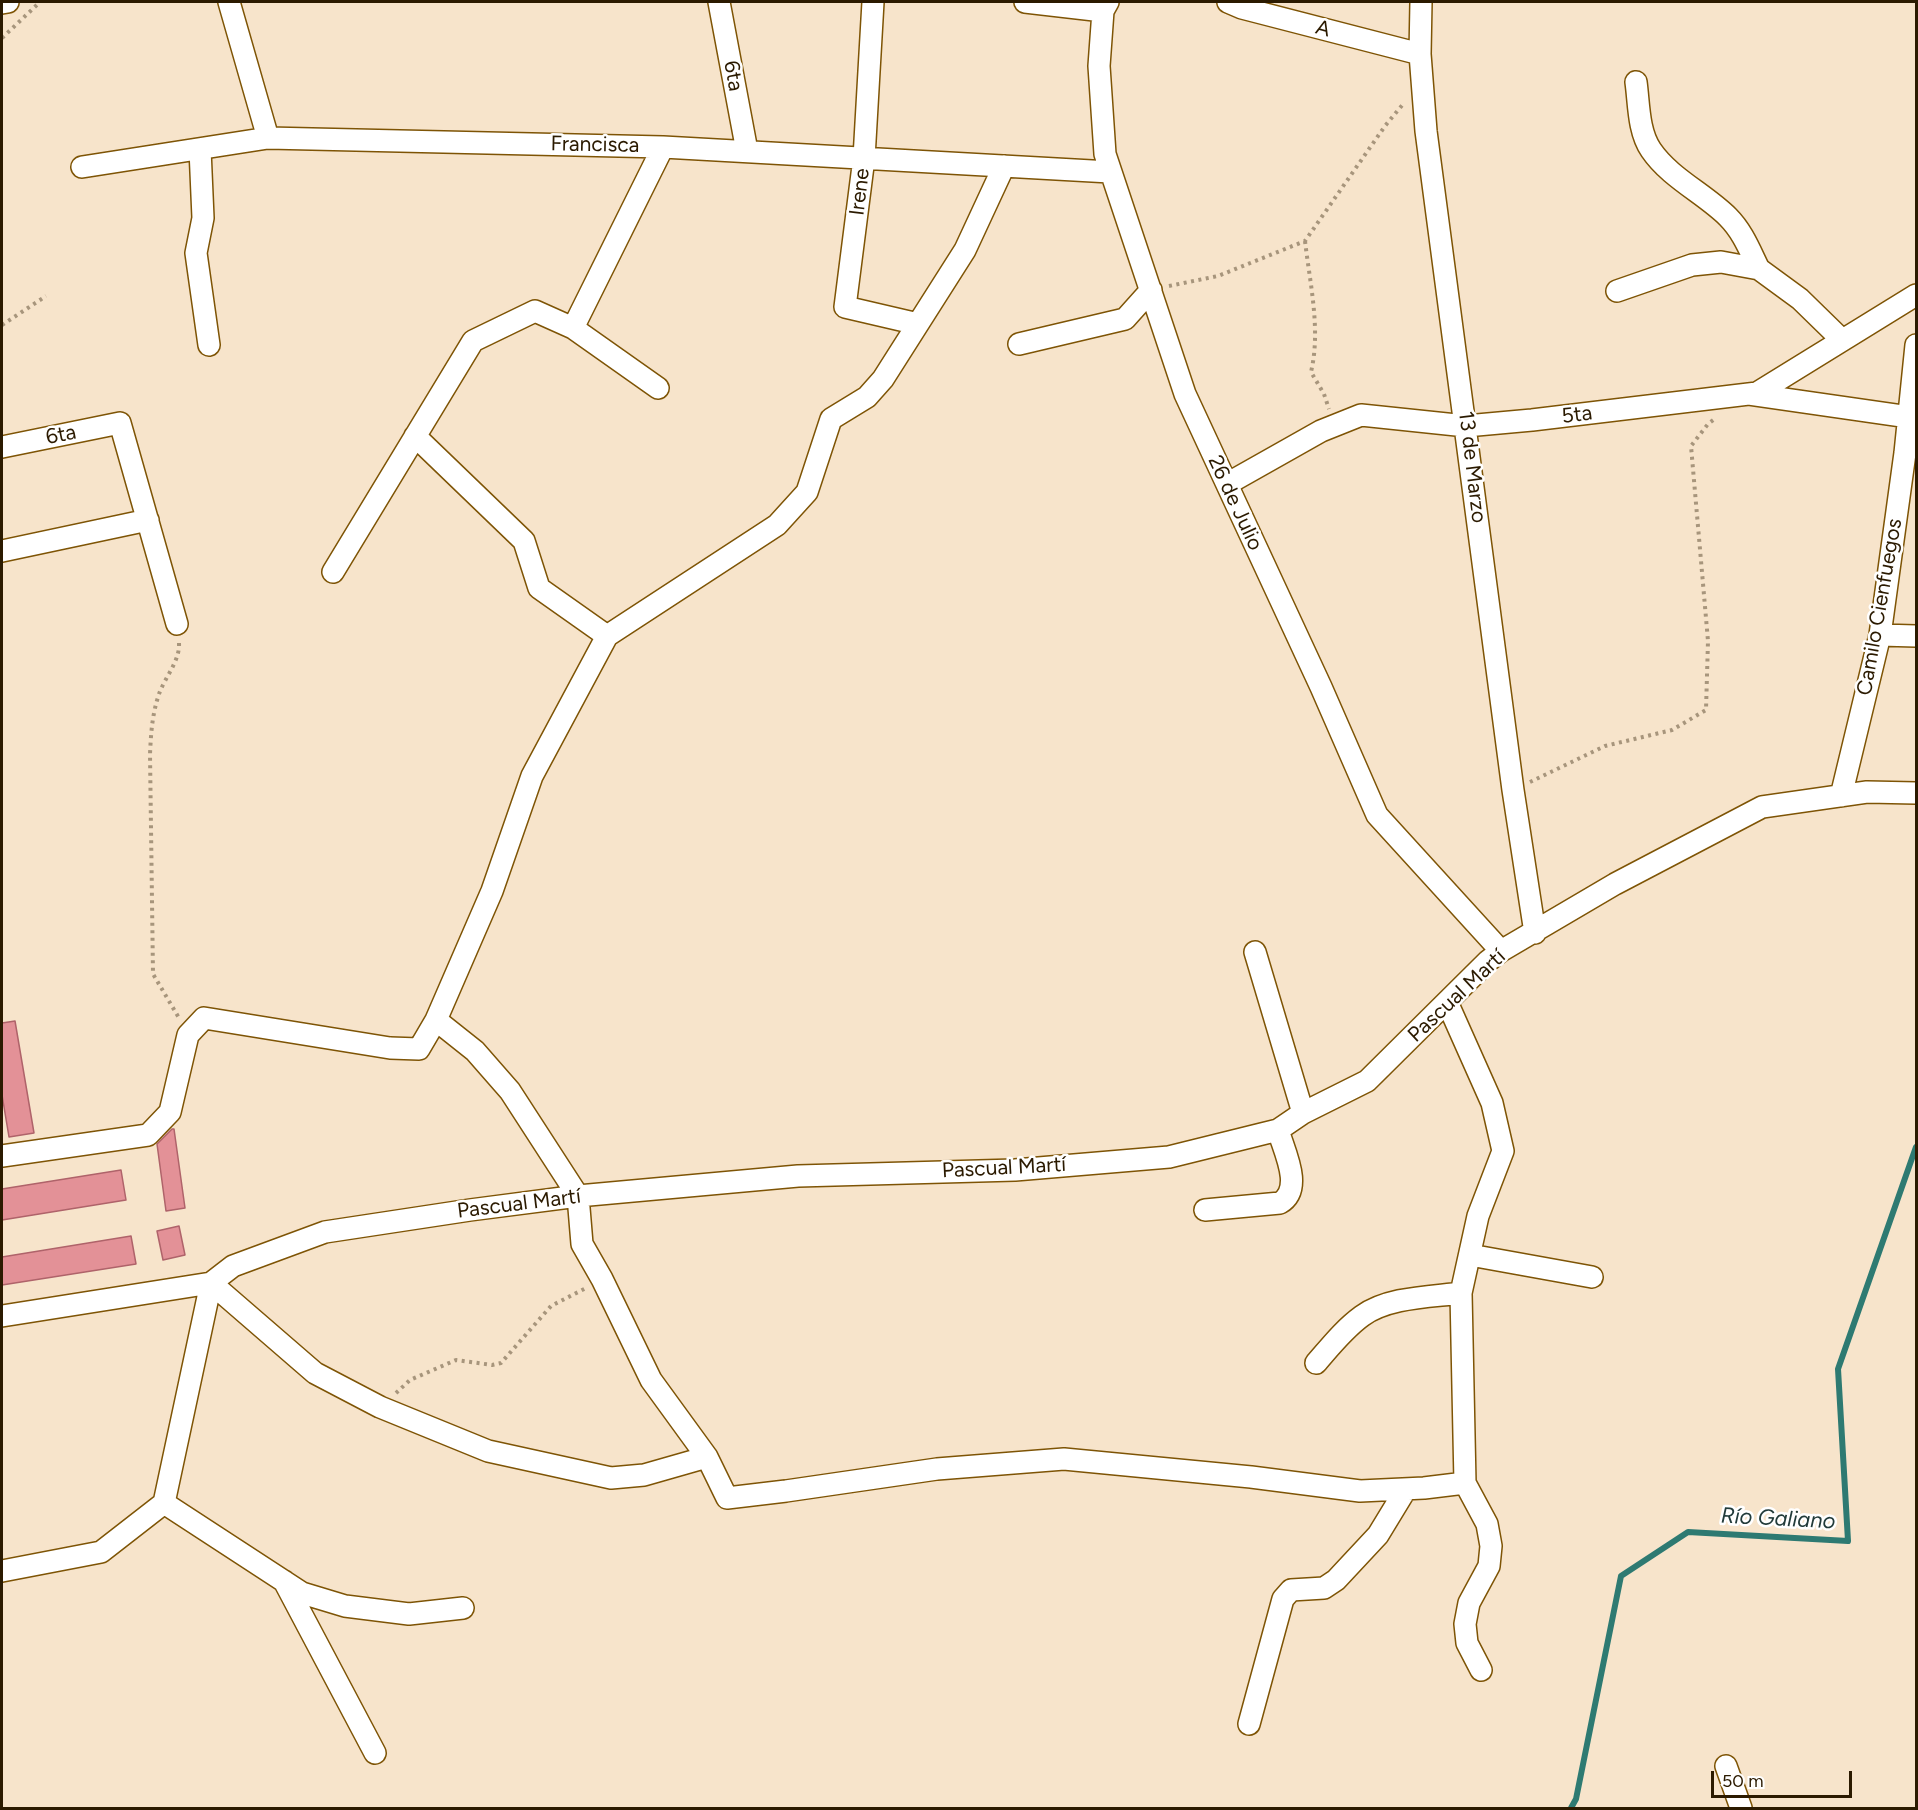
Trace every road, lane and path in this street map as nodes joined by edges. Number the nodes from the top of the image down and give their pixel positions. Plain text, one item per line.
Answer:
1 (8, 2) edge
2 (40, 2) edge
3 (229, 2) edge
4 (719, 2) edge
5 (873, 2) edge
6 (1025, 2) edge
7 (1228, 2) edge
8 (1420, 2) edge
9 (2, 3) edge
10 (1105, 6) edge
11 (2, 38) edge
12 (1419, 54) junction
13 (1422, 82) junction
14 (1636, 82) dead end
15 (268, 138) junction
16 (663, 147) junction
17 (200, 148) junction
18 (747, 151) junction
19 (864, 158) junction
20 (1004, 166) junction
21 (82, 167) dead end
22 (1110, 172) junction
23 (1305, 242) junction
24 (1759, 269) junction
25 (1151, 290) junction
26 (1617, 291) dead end
27 (1917, 295) edge
28 (46, 296) dead end
29 (918, 324) junction
30 (2, 325) edge
31 (573, 328) junction
32 (1842, 340) junction
33 (1019, 344) dead end
34 (209, 345) dead end
35 (1917, 345) edge
36 (658, 388) dead end
37 (1749, 394) junction
38 (1909, 417) junction
39 (1335, 425) junction
40 (1466, 426) junction
41 (415, 436) junction
42 (2, 447) edge
43 (1227, 484) junction
44 (148, 520) junction
45 (2, 551) edge
46 (333, 572) dead end
47 (177, 624) joint
48 (1880, 635) junction
49 (607, 636) junction
50 (1917, 636) edge
51 (1513, 790) junction
52 (1917, 793) edge
53 (1841, 796) junction
54 (1535, 933) junction
55 (1501, 951) junction
56 (1255, 952) dead end
57 (1447, 1002) junction
58 (436, 1020) junction
59 (188, 1035) junction
60 (1303, 1113) junction
61 (1278, 1130) junction
62 (2, 1156) edge
63 (578, 1196) junction
64 (1205, 1210) dead end
65 (1470, 1255) junction
66 (1593, 1277) dead end
67 (602, 1280) junction
68 (211, 1283) junction
69 (1461, 1293) junction
70 (2, 1316) edge
71 (1316, 1363) dead end
72 (380, 1407) junction
73 (707, 1457) junction
74 (1465, 1483) junction
75 (1406, 1489) junction
76 (165, 1503) junction
77 (2, 1571) edge
78 (284, 1581) junction
79 (463, 1608) dead end
80 (1481, 1670) dead end
81 (1249, 1724) dead end
82 (375, 1753) dead end
83 (1726, 1766) dead end
84 (1741, 1809) edge

1 - 9 street
2 - 11 path
3 - 15 street
4 - 18 street, 6ta
5 - 19 street, Irene
6 - 10 street
7 - 12 street, A
8 - 12 street, 13 de Marzo
10 - 22 street, 26 de Julio
12 - 13 street, 13 de Marzo
13 - 23 path
13 - 40 street, 13 de Marzo
14 - 24 street
15 - 16 street, Francisca
15 - 17 street, Francisca
16 - 18 street, Francisca
16 - 31 street
17 - 21 street, Francisca
17 - 34 street
18 - 19 street, Francisca
19 - 20 street, Francisca
19 - 29 street, Irene
20 - 22 street, Francisca
20 - 29 street
22 - 25 street, 26 de Julio
23 - 25 path
23 - 39 path
24 - 26 street
24 - 32 street
25 - 33 street
25 - 43 street, 26 de Julio
27 - 32 street, 5ta
28 - 30 path
29 - 49 street
31 - 36 street
31 - 41 street
32 - 37 street, 5ta
35 - 38 street, Camilo Cienfuegos
37 - 38 street
37 - 40 street, 5ta
37 - 51 path
38 - 48 street, Camilo Cienfuegos
39 - 40 street, 5ta
39 - 43 street, 5ta
40 - 51 street, 13 de Marzo
41 - 46 street
41 - 49 street
42 - 44 street, 6ta
43 - 55 street, 26 de Julio
44 - 45 street
44 - 47 street
47 - 59 path
48 - 50 street
48 - 53 street, Camilo Cienfuegos
49 - 58 street
51 - 54 street, 13 de Marzo
52 - 53 street, Pascual Martí
53 - 54 street, Pascual Martí
54 - 55 street, Pascual Martí
55 - 57 street, Pascual Martí
56 - 60 street
57 - 60 street, Pascual Martí
57 - 65 street
58 - 59 street
58 - 63 street
59 - 62 street
60 - 61 street, Pascual Martí
61 - 63 street, Pascual Martí
61 - 64 street
63 - 67 street
63 - 68 street, Pascual Martí
65 - 66 street
65 - 69 street
67 - 72 path
67 - 73 street
68 - 70 street, Pascual Martí
68 - 72 street
68 - 76 street
69 - 71 street
69 - 74 street
72 - 73 street
73 - 75 street
74 - 75 street
74 - 80 street
75 - 81 street
76 - 77 street
76 - 78 street
78 - 79 street
78 - 82 street
83 - 84 street

